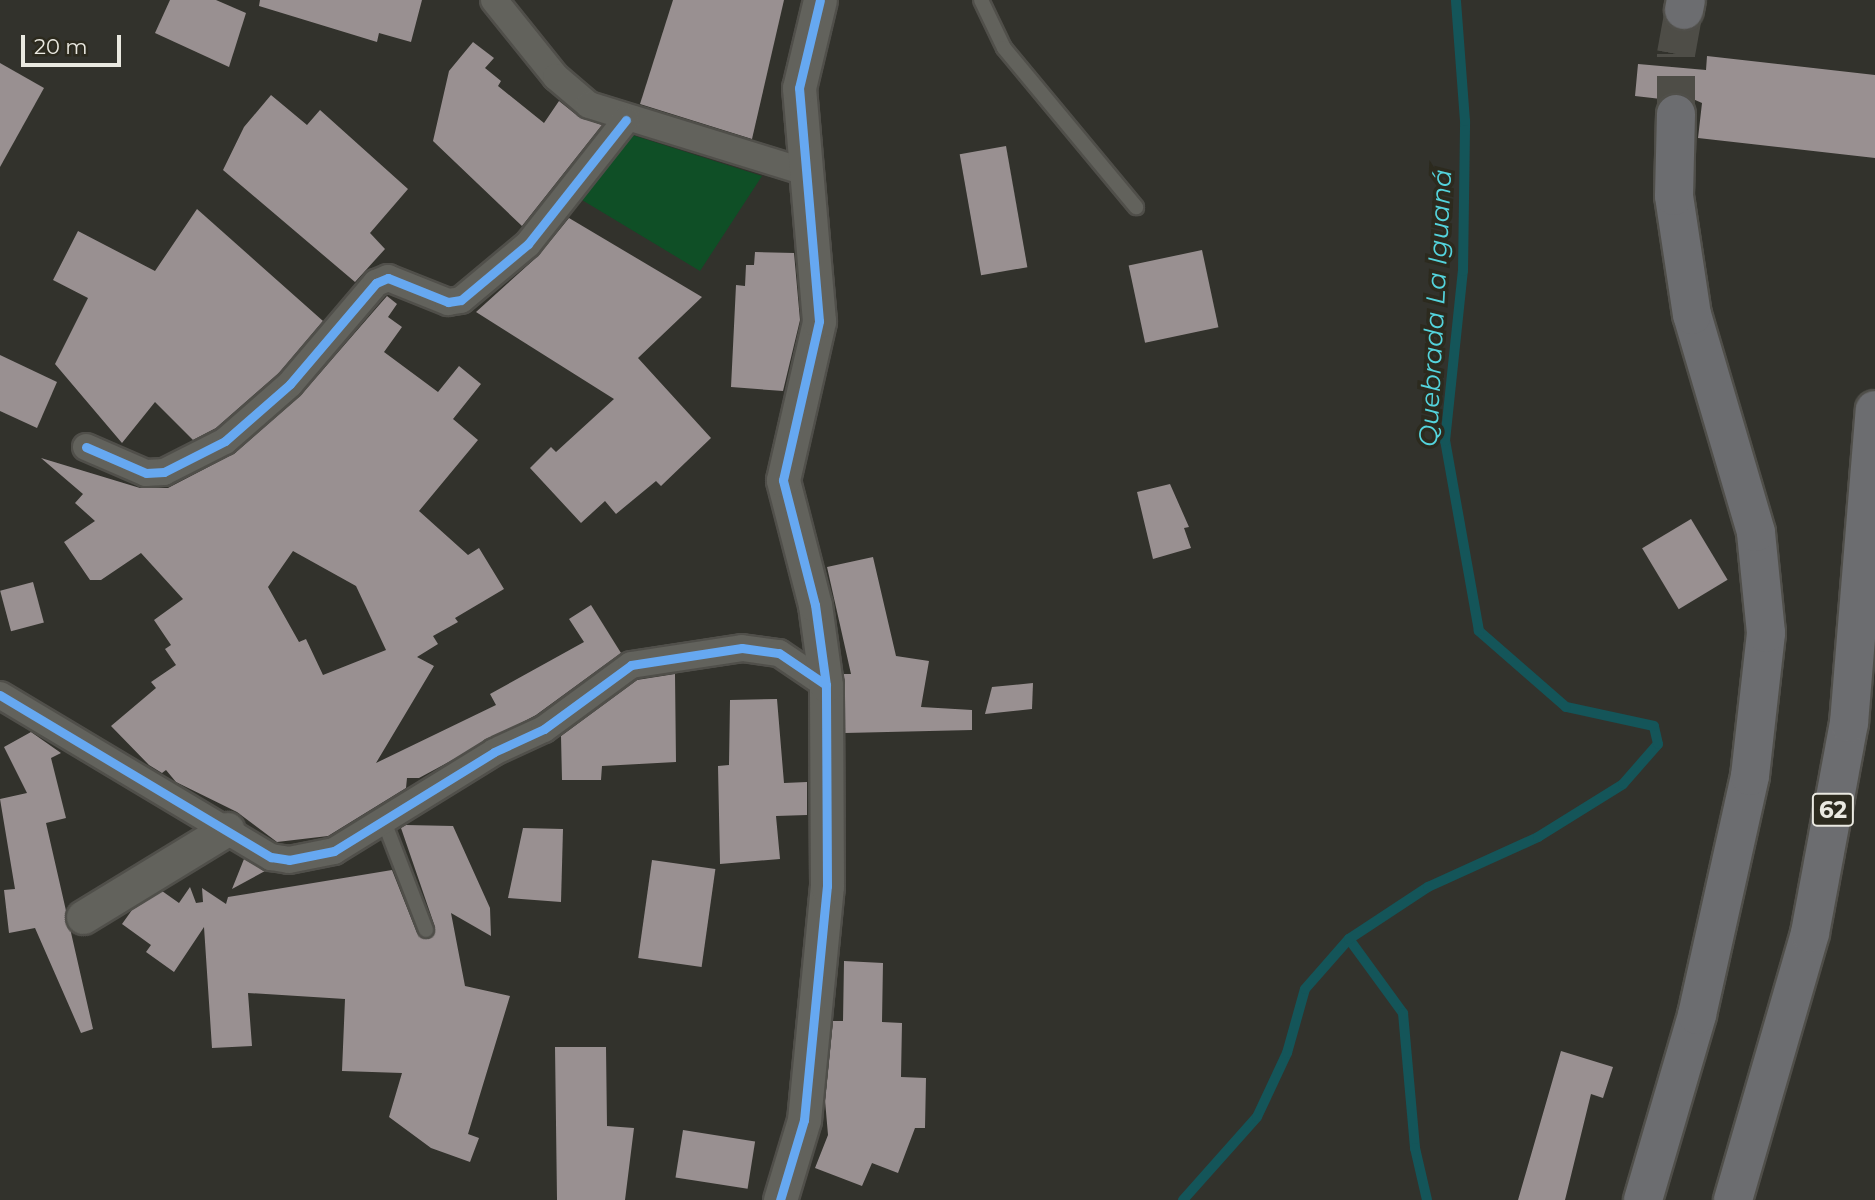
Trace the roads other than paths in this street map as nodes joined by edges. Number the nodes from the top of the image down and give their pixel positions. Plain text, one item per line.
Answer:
1 (494, 0) edge
2 (820, 0) edge
3 (981, 0) edge
4 (1675, 114) tunnel mouth
5 (626, 120) junction
6 (805, 172) junction
7 (1136, 207) dead end
8 (1875, 410) edge
9 (86, 447) dead end
10 (826, 685) junction
11 (0, 695) edge
12 (383, 819) junction
13 (227, 829) junction
14 (83, 917) dead end
15 (426, 930) dead end
16 (780, 1200) edge
17 (1643, 1200) edge
18 (1733, 1200) edge

1 - 5 street
2 - 6 street
3 - 7 lane
4 - 17 highway
5 - 6 street
5 - 9 street
6 - 10 street
8 - 18 highway, 62
10 - 12 street
10 - 16 street
11 - 13 street
12 - 13 street
12 - 15 lane
13 - 14 street

